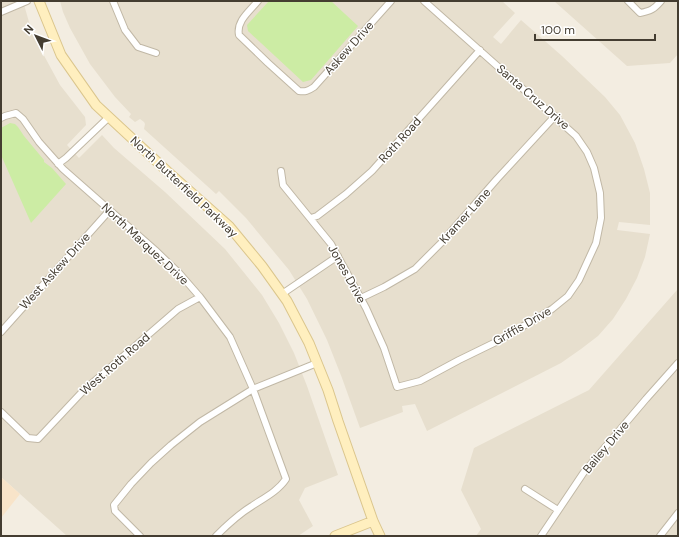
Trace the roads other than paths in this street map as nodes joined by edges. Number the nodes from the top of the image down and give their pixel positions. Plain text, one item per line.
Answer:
1 (27, 1) edge
2 (40, 1) edge
3 (113, 1) edge
4 (258, 1) edge
5 (391, 1) edge
6 (424, 1) edge
7 (628, 1) edge
8 (661, 1) edge
9 (1, 12) edge
10 (480, 50) junction
11 (156, 52) dead end
12 (555, 116) junction
13 (109, 117) junction
14 (1, 118) edge
15 (58, 164) junction
16 (281, 170) dead end
17 (109, 211) junction
18 (311, 218) junction
19 (601, 218) joint
20 (338, 256) junction
21 (282, 294) junction
22 (200, 297) junction
23 (361, 298) junction
24 (1, 332) edge
25 (317, 363) junction
26 (678, 363) edge
27 (397, 387) joint
28 (253, 389) junction
29 (1, 412) edge
30 (525, 489) dead end
31 (558, 510) junction
32 (678, 513) edge
33 (374, 521) junction
34 (140, 536) edge
35 (216, 536) edge
36 (335, 536) edge
37 (380, 536) edge
38 (541, 536) edge
39 (660, 536) edge

1 - 9 street
2 - 13 street, North Butterfield Parkway
3 - 11 street
4 - 5 street, Askew Drive
6 - 10 street, Santa Cruz Drive
7 - 8 street
10 - 12 street, Santa Cruz Drive
10 - 18 street, Roth Road
12 - 19 street, Santa Cruz Drive
12 - 23 street, Kramer Lane
13 - 15 street
13 - 21 street, North Butterfield Parkway
14 - 15 street, North Marquez Drive
15 - 17 street, North Marquez Drive
16 - 18 street, Jones Drive
17 - 22 street, North Marquez Drive
17 - 24 street, West Askew Drive
18 - 20 street, Jones Drive
19 - 27 street, Griffis Drive
20 - 21 street
20 - 23 street, Jones Drive
21 - 25 street, North Butterfield Parkway
22 - 28 street, North Marquez Drive
22 - 29 street, West Roth Road
23 - 27 street, Jones Drive
25 - 28 street
25 - 33 street, North Butterfield Parkway
26 - 31 street, Bailey Drive
28 - 34 street
28 - 35 street, North Marquez Drive
30 - 31 street
31 - 38 street, Bailey Drive
32 - 39 street
33 - 36 street
33 - 37 street, North Butterfield Parkway

